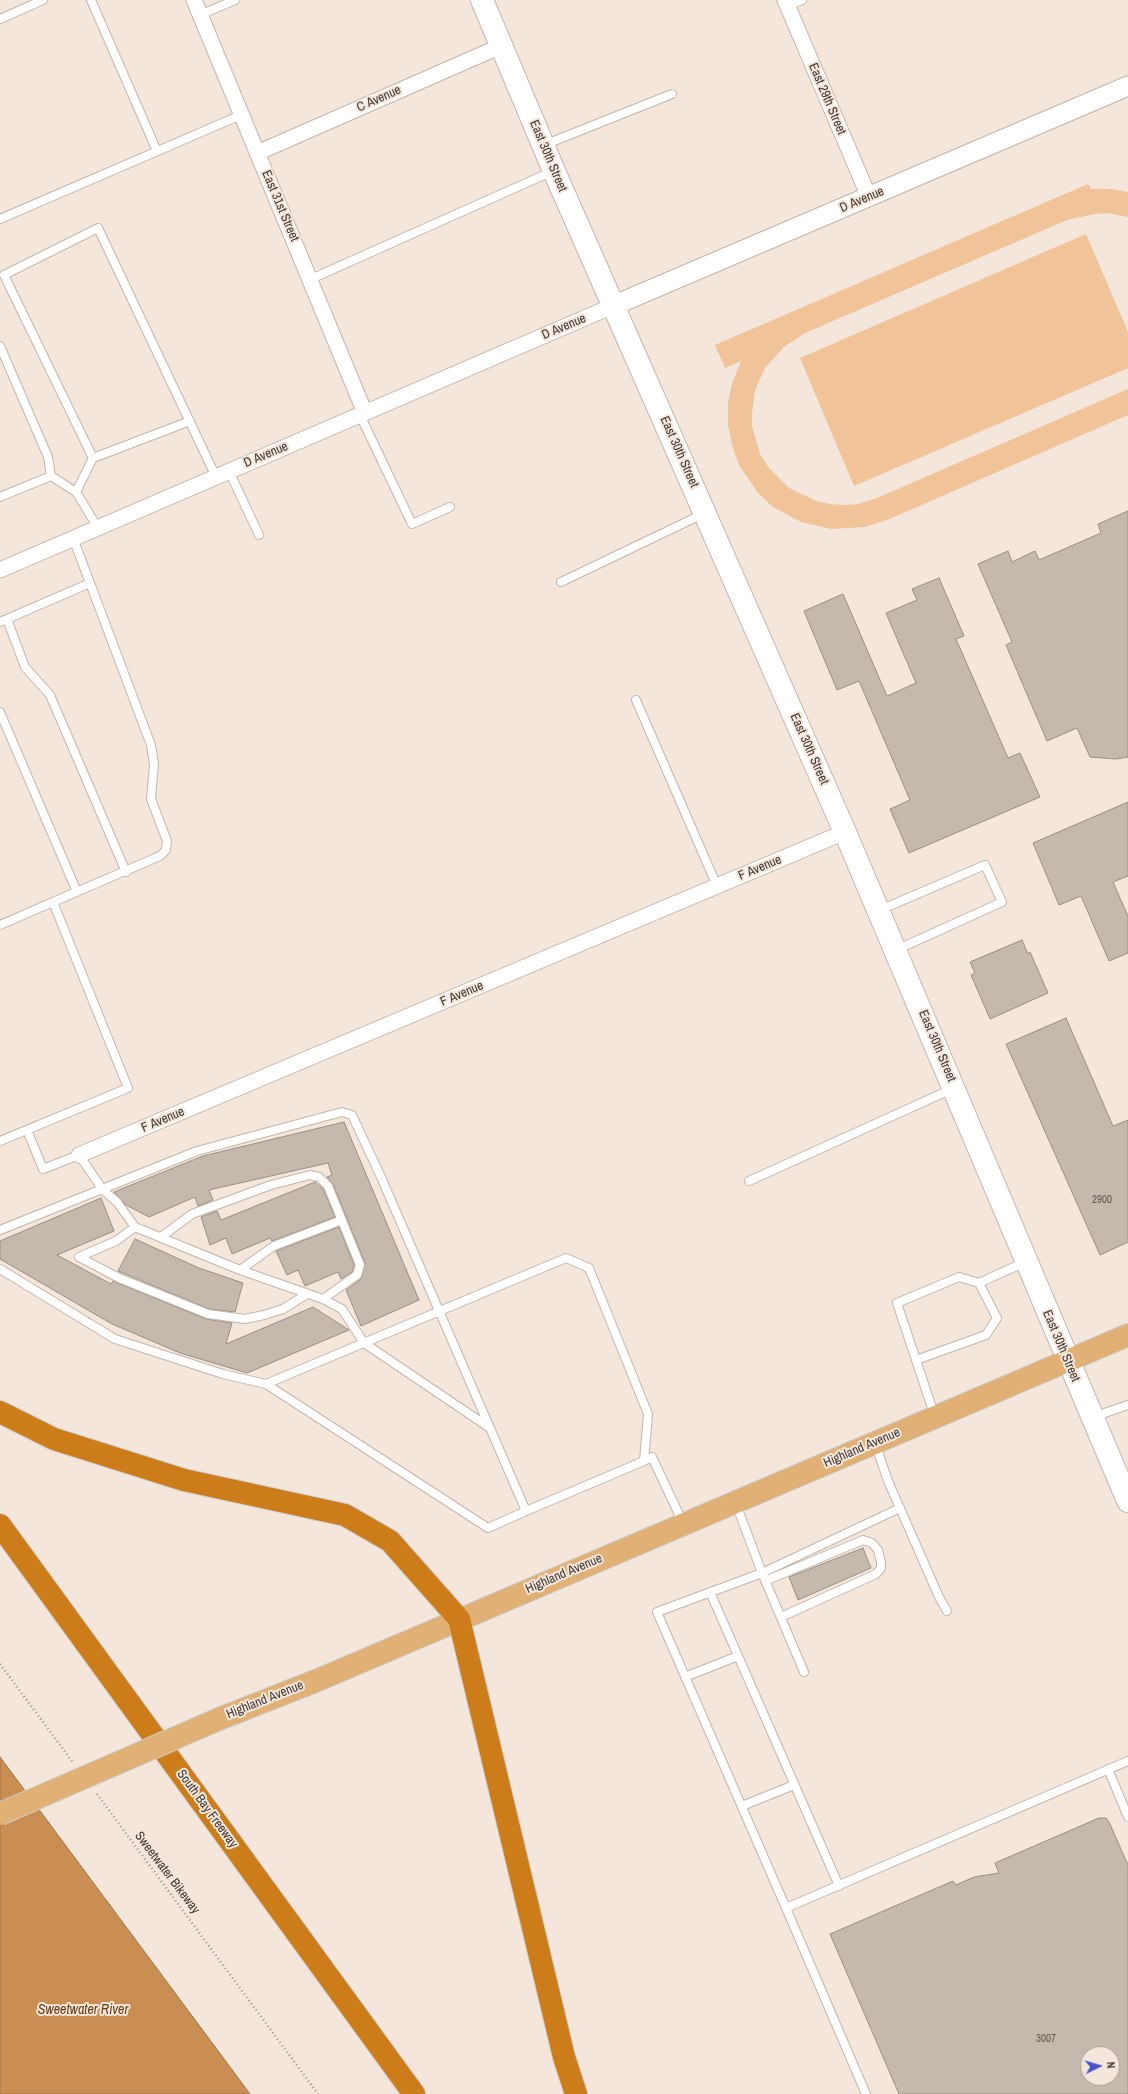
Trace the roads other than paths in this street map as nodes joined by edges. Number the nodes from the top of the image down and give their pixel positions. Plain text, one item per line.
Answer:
1 (43, 0) edge
2 (91, 0) edge
3 (194, 0) edge
4 (235, 0) edge
5 (482, 0) edge
6 (802, 0) edge
7 (787, 3) edge
8 (200, 15) junction
9 (0, 19) edge
10 (501, 46) junction
11 (1128, 86) edge
12 (672, 94) dead end
13 (241, 115) junction
14 (543, 145) junction
15 (157, 151) junction
16 (257, 153) junction
17 (554, 171) junction
18 (869, 197) junction
19 (0, 219) edge
20 (310, 279) junction
21 (615, 305) junction
22 (0, 346) edge
23 (362, 414) junction
24 (190, 421) junction
25 (93, 458) junction
26 (223, 474) junction
27 (51, 476) junction
28 (76, 492) junction
29 (0, 497) edge
30 (450, 507) dead end
31 (706, 513) junction
32 (98, 528) junction
33 (260, 535) dead end
34 (73, 538) junction
35 (0, 570) edge
36 (561, 582) dead end
37 (90, 583) junction
38 (4, 621) edge
39 (636, 700) dead end
40 (0, 712) edge
41 (845, 832) junction
42 (126, 872) junction
43 (717, 886) junction
44 (77, 892) junction
45 (53, 902) junction
46 (879, 910) junction
47 (0, 925) edge
48 (896, 950) junction
49 (954, 1088) junction
50 (27, 1130) junction
51 (0, 1141) edge
52 (79, 1155) junction
53 (749, 1181) dead end
54 (102, 1190) junction
55 (342, 1220) junction
56 (135, 1226) junction
57 (0, 1230) edge
58 (161, 1237) junction
59 (1026, 1261) junction
60 (0, 1269) edge
61 (240, 1270) junction
62 (979, 1283) junction
63 (307, 1294) junction
64 (323, 1299) junction
65 (440, 1311) junction
66 (1128, 1335) edge
67 (364, 1343) junction
68 (916, 1360) junction
69 (1067, 1361) junction
70 (266, 1384) junction
71 (1128, 1405) edge
72 (0, 1412) edge
73 (935, 1417) junction
74 (1092, 1417) junction
75 (491, 1429) junction
76 (875, 1443) junction
77 (644, 1461) junction
78 (1127, 1496) edge
79 (735, 1502) junction
80 (900, 1508) junction
81 (526, 1511) junction
82 (683, 1524) junction
83 (0, 1525) edge
84 (762, 1573) junction
85 (765, 1581) junction
86 (710, 1592) junction
87 (947, 1611) dead end
88 (781, 1617) junction
89 (459, 1618) junction
90 (738, 1656) junction
91 (804, 1672) dead end
92 (685, 1677) junction
93 (1128, 1761) edge
94 (1108, 1769) junction
95 (794, 1785) junction
96 (742, 1806) junction
97 (0, 1814) edge
98 (1128, 1817) edge
99 (839, 1886) junction
100 (786, 1908) junction
101 (414, 2094) edge
102 (576, 2094) edge
103 (866, 2094) edge

1 - 9 lane
2 - 15 lane
3 - 8 street, East 31st Street
4 - 8 lane
5 - 10 main road, East 30th Street
6 - 7 lane
7 - 18 street, East 29th Street
8 - 13 street, East 31st Street
10 - 14 main road, East 30th Street
10 - 16 street, C Avenue
11 - 18 street, D Avenue
12 - 14 lane
13 - 15 lane
13 - 16 street, East 31st Street
14 - 17 main road, East 30th Street
15 - 19 lane
16 - 20 street, East 31st Street
17 - 20 lane
17 - 21 main road, East 30th Street
18 - 21 street, D Avenue
20 - 23 street, East 31st Street
21 - 23 street, D Avenue
21 - 31 main road, East 30th Street
22 - 27 lane
23 - 26 street, D Avenue
23 - 30 lane
24 - 25 lane
24 - 25 lane
24 - 26 lane
25 - 28 lane
26 - 32 street, D Avenue
26 - 33 lane
27 - 28 lane
27 - 29 lane
28 - 32 lane
31 - 36 lane
31 - 41 main road, East 30th Street
32 - 34 street, D Avenue
34 - 35 street, D Avenue
34 - 37 lane
37 - 38 lane
37 - 42 lane
38 - 42 lane
39 - 43 lane
40 - 44 lane
41 - 43 street, F Avenue
41 - 46 main road, East 30th Street
42 - 44 lane
43 - 52 street, F Avenue
44 - 45 lane
45 - 47 lane
45 - 50 lane
46 - 48 main road, East 30th Street
46 - 48 lane
48 - 49 main road, East 30th Street
49 - 53 lane
49 - 59 main road, East 30th Street
50 - 51 lane
50 - 52 lane
52 - 54 lane
54 - 56 lane
54 - 57 lane
54 - 65 lane
55 - 58 lane
55 - 61 lane
55 - 64 lane
56 - 58 lane
56 - 63 lane
58 - 61 lane
59 - 62 lane
59 - 69 main road, East 30th Street
60 - 70 lane
61 - 63 lane
62 - 68 lane
62 - 68 lane
63 - 64 lane
64 - 67 lane
65 - 67 lane
65 - 75 lane
65 - 77 lane
66 - 69 main road, Highland Avenue
67 - 70 lane
67 - 75 lane
68 - 73 lane
69 - 73 main road, Highland Avenue
69 - 74 main road, East 30th Street
70 - 81 lane
71 - 74 lane
72 - 89 highway
73 - 76 main road, Highland Avenue
74 - 78 main road, East 30th Street
75 - 81 lane
76 - 79 main road, Highland Avenue
76 - 80 lane
77 - 81 lane
77 - 82 lane
79 - 82 main road, Highland Avenue
79 - 84 lane
80 - 84 lane
80 - 87 lane
82 - 89 main road, Highland Avenue
83 - 101 highway, South Bay Freeway
84 - 85 lane
84 - 86 lane
85 - 88 lane
85 - 88 lane
86 - 90 lane
86 - 92 lane
88 - 91 lane
89 - 97 main road, Highland Avenue, bridge
89 - 102 highway
90 - 92 lane
90 - 95 lane
92 - 96 lane
93 - 94 lane
94 - 98 lane
94 - 99 lane
95 - 96 lane
95 - 99 lane
96 - 100 lane
99 - 100 lane
100 - 103 lane

